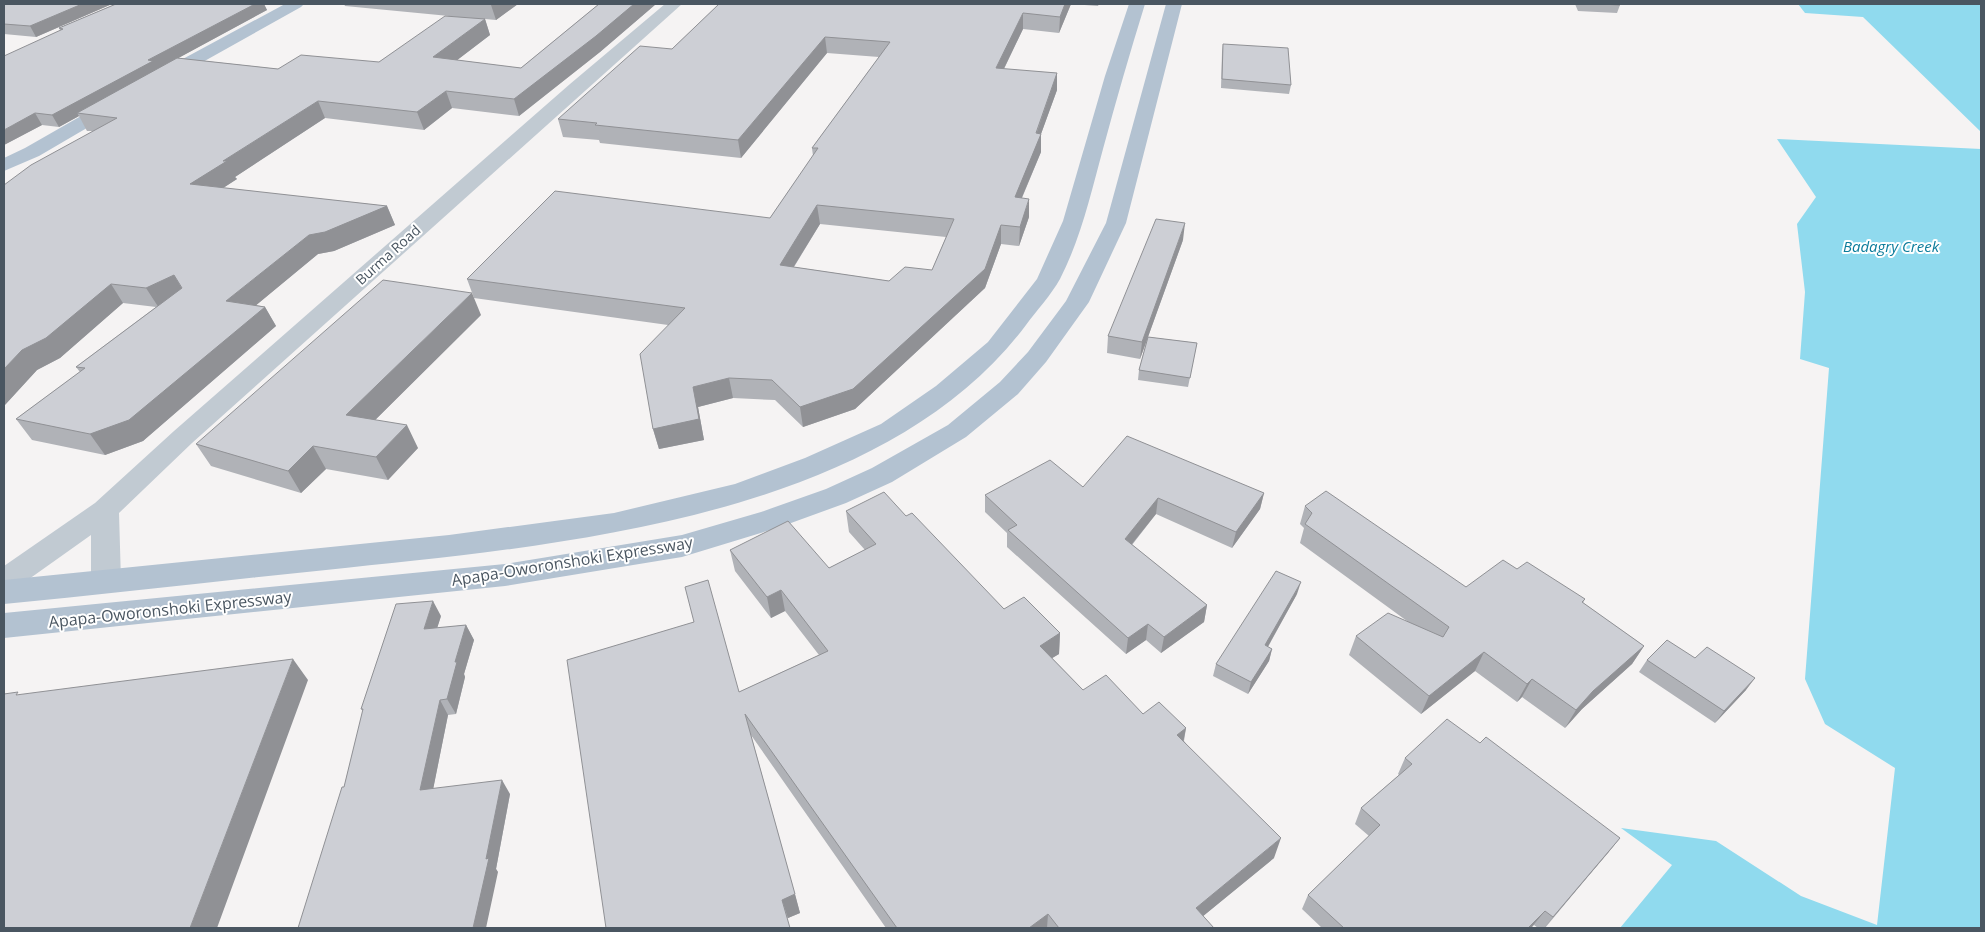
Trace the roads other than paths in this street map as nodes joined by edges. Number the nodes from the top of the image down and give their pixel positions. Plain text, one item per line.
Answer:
1 (296, 4) edge
2 (674, 4) edge
3 (1137, 4) edge
4 (1174, 4) edge
5 (144, 88) edge
6 (126, 98) edge
7 (32, 152) junction
8 (4, 165) edge
9 (4, 178) edge
10 (104, 510) junction
11 (4, 581) edge
12 (106, 581) junction
13 (4, 592) edge
14 (4, 626) edge

1 - 5 main road
2 - 10 street, Burma Road
3 - 12 main road, Apapa-Oworonshoki Expressway
4 - 14 main road, Apapa-Oworonshoki Expressway
6 - 7 main road
7 - 8 main road
7 - 9 main road
10 - 11 street, Burma Road
10 - 12 street
12 - 13 main road, Apapa-Oworonshoki Expressway

